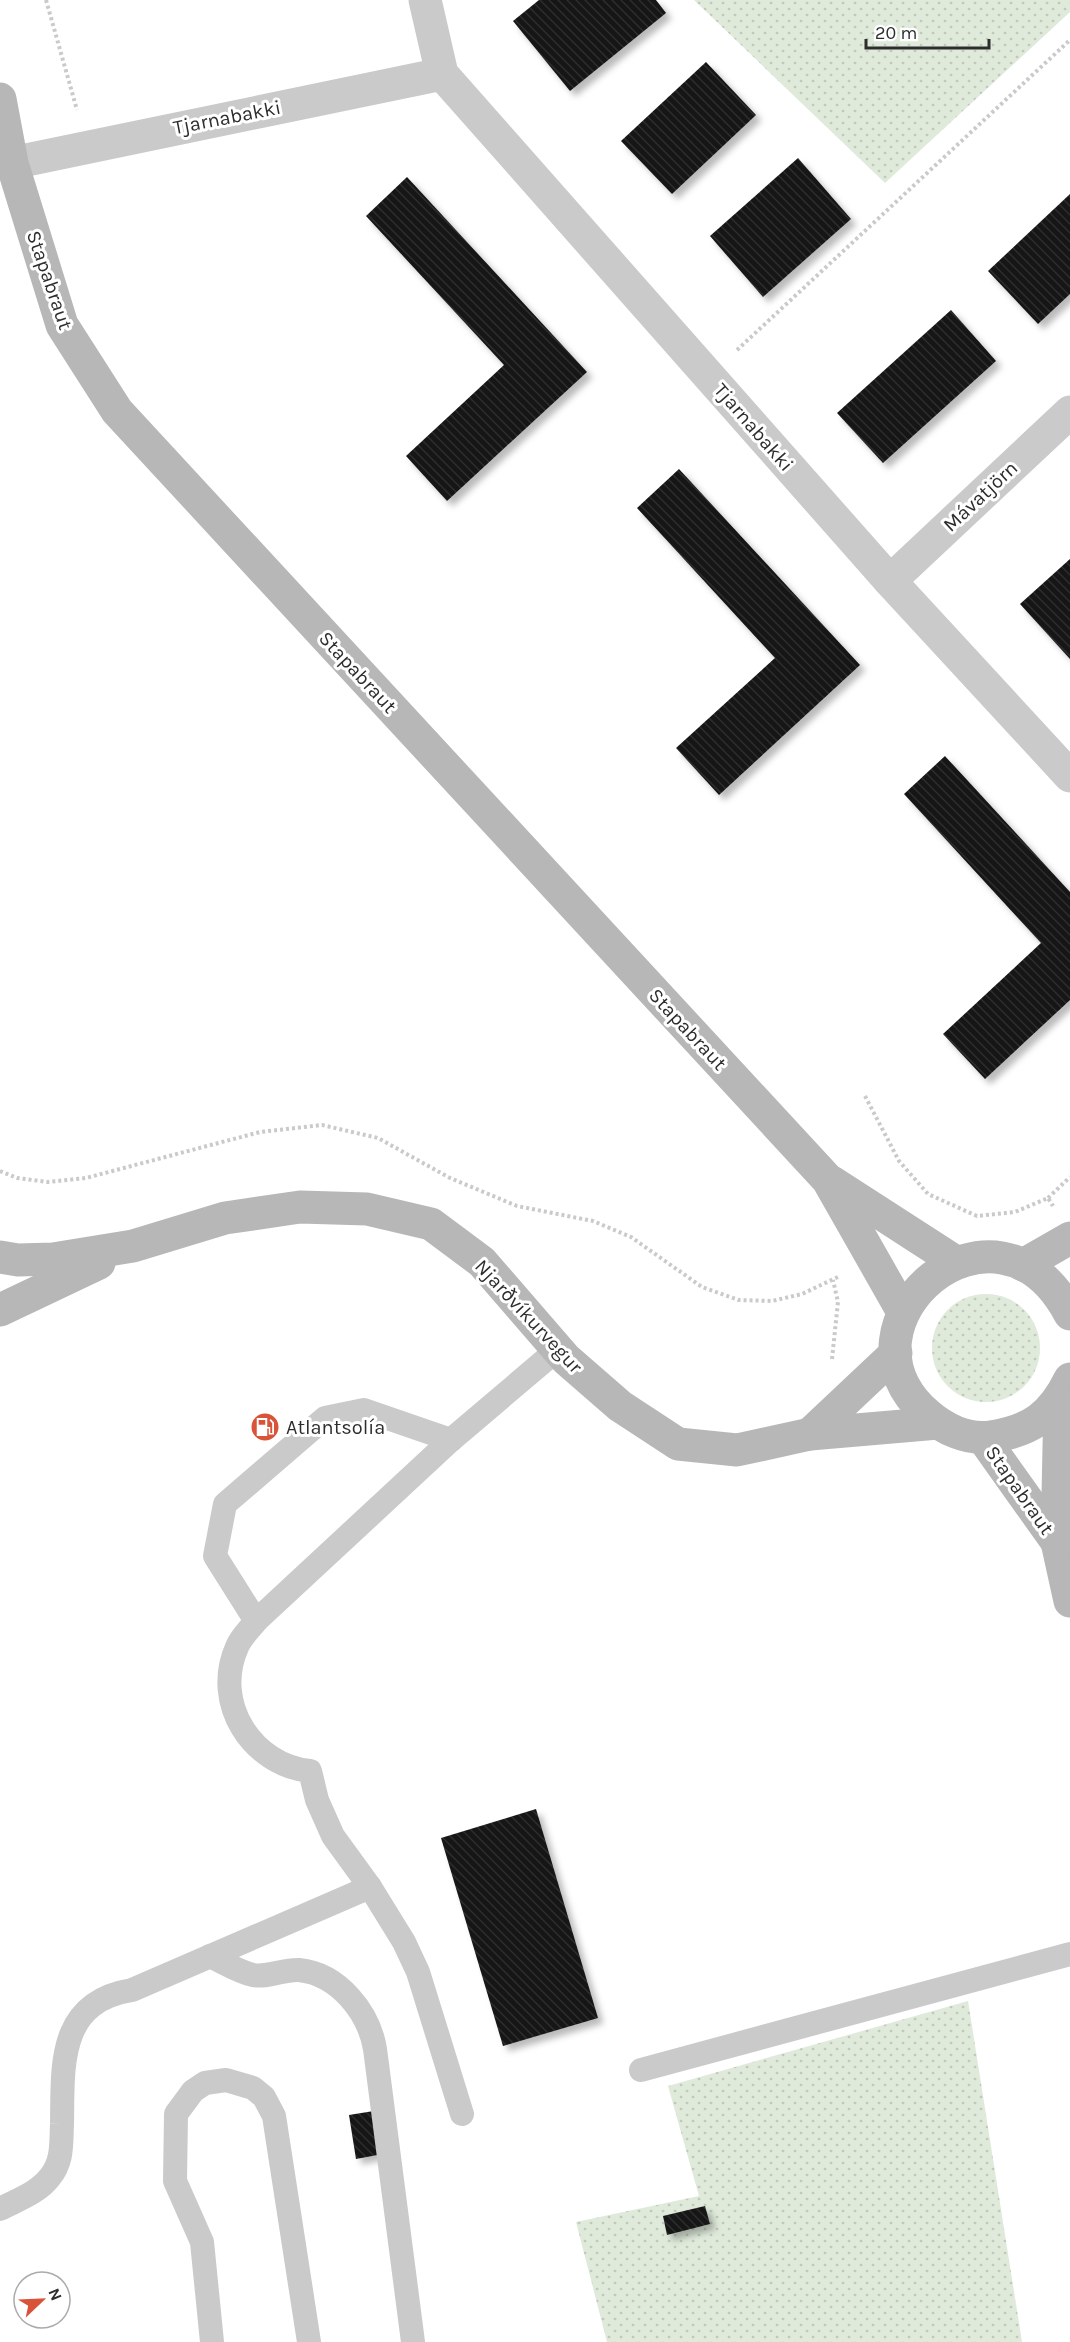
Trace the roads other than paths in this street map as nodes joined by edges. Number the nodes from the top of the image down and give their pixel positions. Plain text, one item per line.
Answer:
1 (425, 0) edge
2 (442, 74) junction
3 (0, 99) edge
4 (12, 163) junction
5 (1070, 411) edge
6 (890, 581) junction
7 (1070, 776) edge
8 (828, 1180) junction
9 (1063, 1225) edge
10 (133, 1246) junction
11 (0, 1257) edge
12 (956, 1262) junction
13 (1023, 1265) junction
14 (0, 1310) edge
15 (903, 1312) junction
16 (1070, 1314) edge
17 (557, 1350) junction
18 (896, 1353) junction
19 (1065, 1389) edge
20 (938, 1424) junction
21 (810, 1434) junction
22 (982, 1438) junction
23 (451, 1440) junction
24 (1057, 1542) junction
25 (1070, 1601) edge
26 (256, 1620) junction
27 (370, 1887) junction
28 (1070, 1954) edge
29 (210, 1956) junction
30 (640, 2070) dead end
31 (462, 2114) dead end
32 (0, 2209) edge
33 (212, 2342) edge
34 (309, 2342) edge
35 (413, 2342) edge

1 - 2 street, Tjarnabakki
2 - 4 street, Tjarnabakki
2 - 6 street, Tjarnabakki
3 - 4 street, Stapabraut
4 - 8 street, Stapabraut
5 - 6 street, Mávatjörn
6 - 7 street, Tjarnabakki
8 - 12 street, Stapabraut
8 - 15 street, Stapabraut
9 - 13 street
10 - 11 street, Njarðvíkurvegur
10 - 14 street, Njarðvíkurvegur
10 - 17 street, Njarðvíkurvegur
12 - 13 street, Stapabraut
12 - 15 street, Stapabraut
13 - 16 street, Stapabraut
15 - 18 street, Stapabraut
17 - 21 street, Njarðvíkurvegur
17 - 23 lane
18 - 20 street, Stapabraut
18 - 21 street
19 - 22 street, Stapabraut
19 - 24 street, Stapabraut
20 - 21 street, Njarðvíkurvegur
20 - 22 street, Stapabraut
22 - 24 street, Stapabraut
23 - 26 lane
23 - 26 lane
24 - 25 street, Stapabraut
26 - 27 lane
27 - 29 lane
27 - 31 lane
28 - 30 lane
29 - 32 lane
29 - 35 lane
33 - 34 lane

